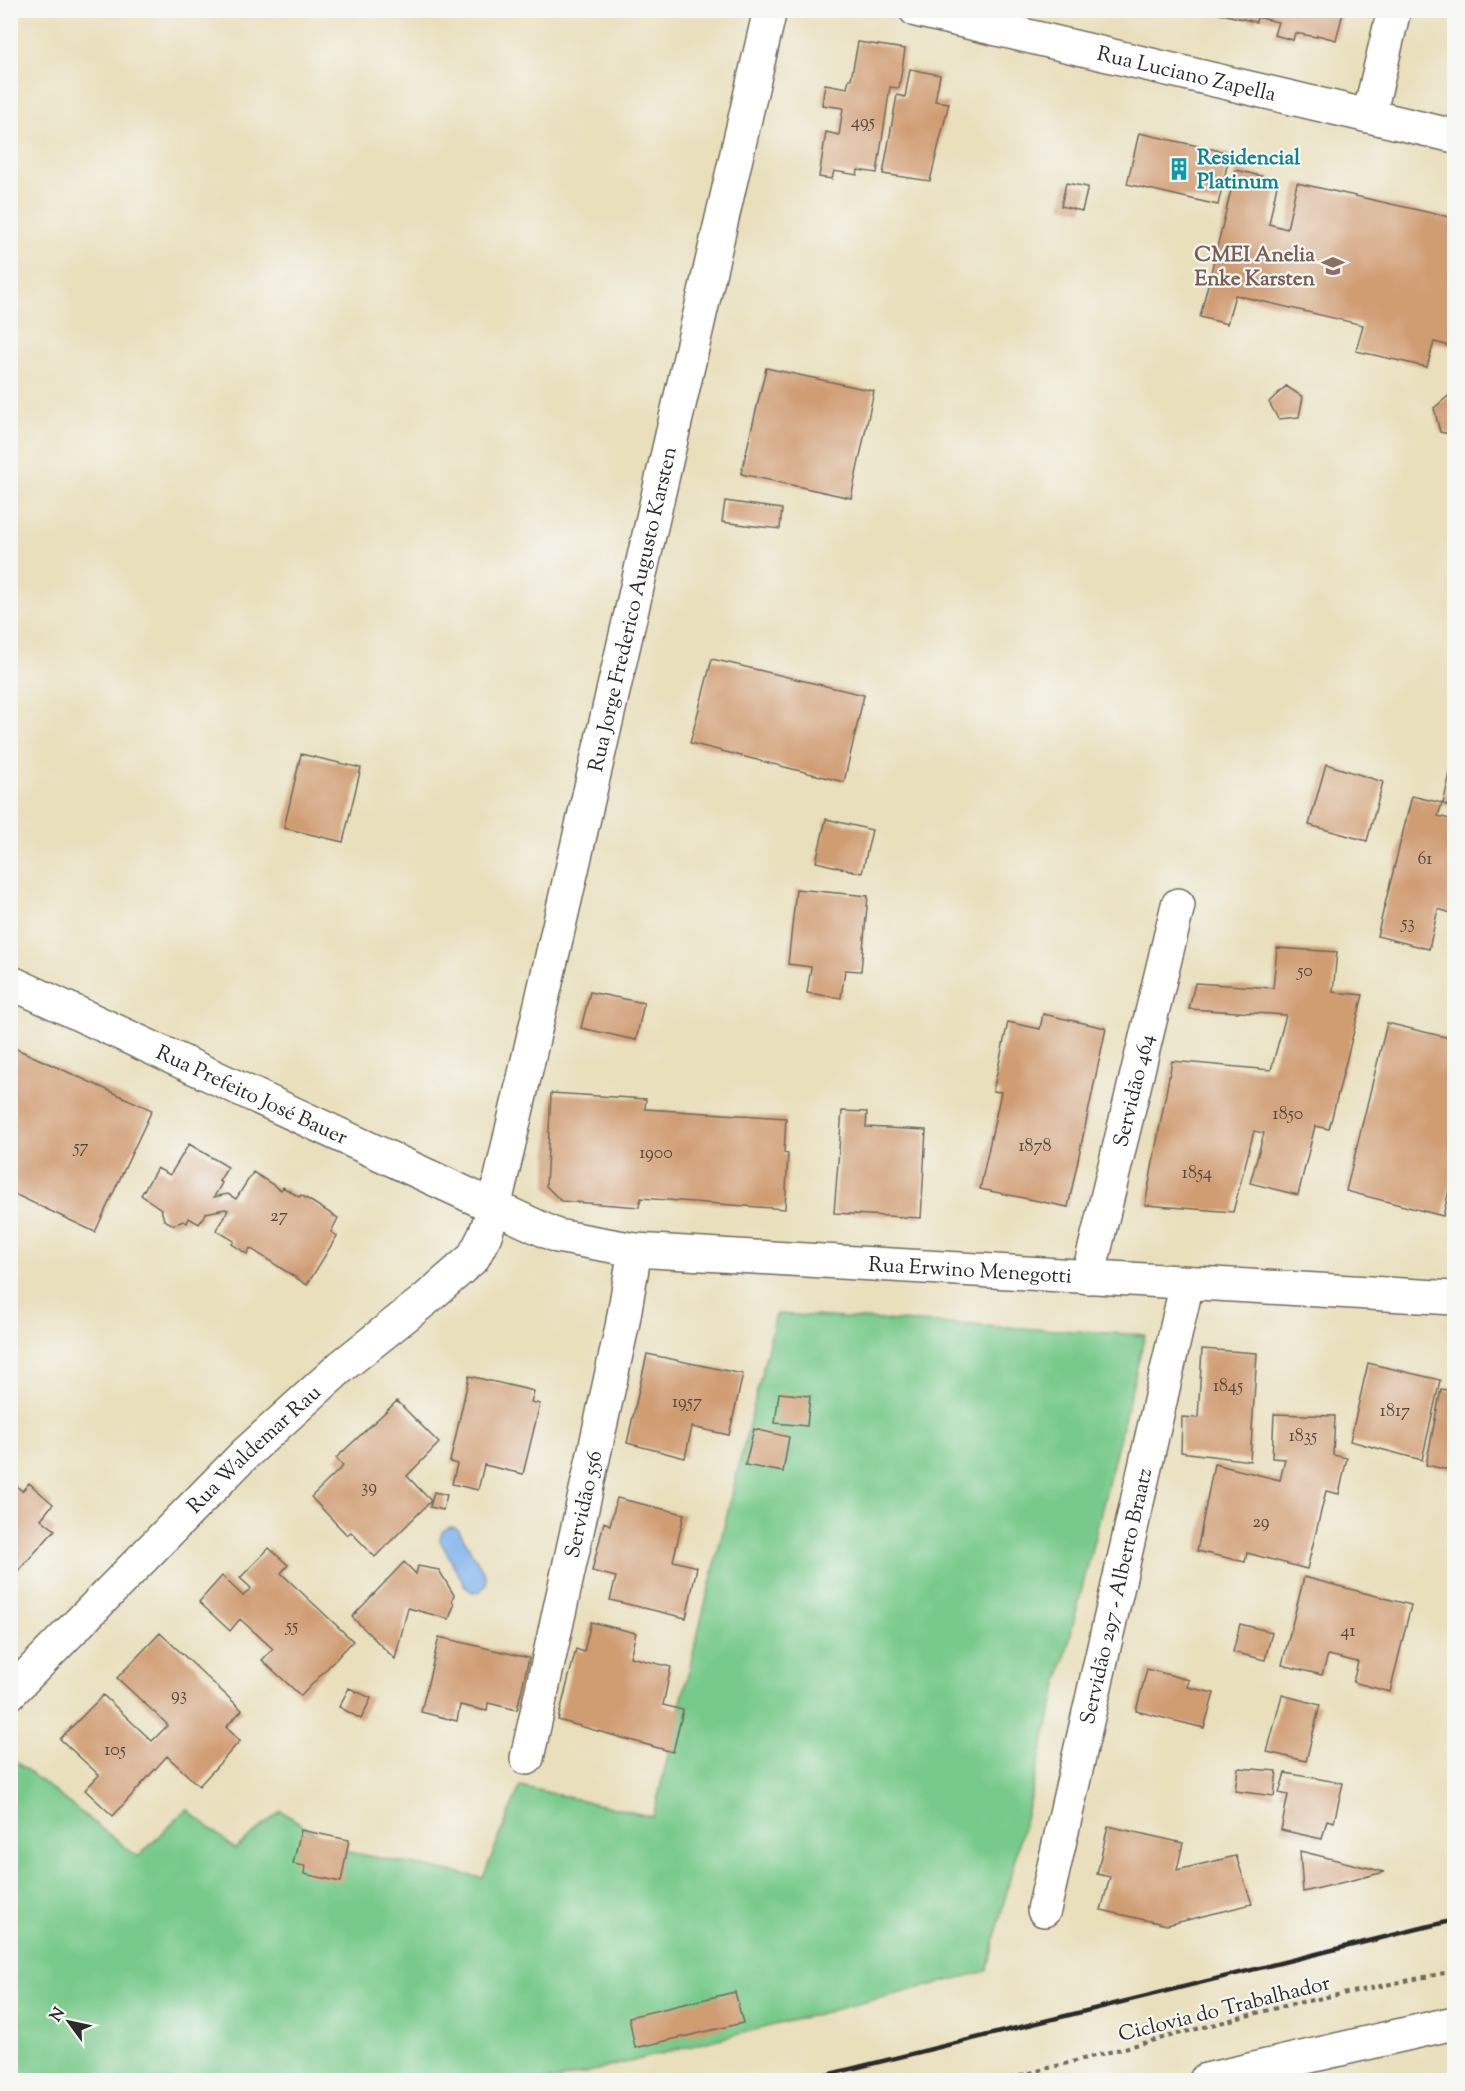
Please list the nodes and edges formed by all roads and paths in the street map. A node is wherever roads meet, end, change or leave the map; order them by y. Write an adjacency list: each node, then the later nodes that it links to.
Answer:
1 (771, 10): 9 (street, Rua Jorge Frederico Augusto Karsten)
2 (916, 10): 4 (street, Rua Luciano Zapella)
3 (1394, 10): 5 (street)
4 (1015, 22): 5 (street, Rua Luciano Zapella)
5 (1369, 116): 6 (street, Rua Luciano Zapella)
6 (1455, 136)
7 (1179, 905): 11 (street, Servidão 464)
8 (10, 982): 9 (street, Rua Prefeito José Bauer)
9 (494, 1208): 10 (street, Rua Erwino Menegotti); 14 (street, Rua Waldemar Rau)
10 (635, 1250): 11 (street, Rua Erwino Menegotti); 15 (street, Servidão 556)
11 (1088, 1276): 12 (street, Rua Erwino Menegotti)
12 (1187, 1283): 13 (street, Rua Erwino Menegotti); 16 (street, Servidão 297 - Alberto Braatz)
13 (1455, 1298)
14 (10, 1693)
15 (527, 1758)
16 (1044, 1910)
17 (1455, 1971): 20 (path, Ciclovia do Trabalhador)
18 (1455, 2023): 19 (street)
19 (1290, 2070): 21 (street)
20 (1003, 2080)
21 (1206, 2080)

